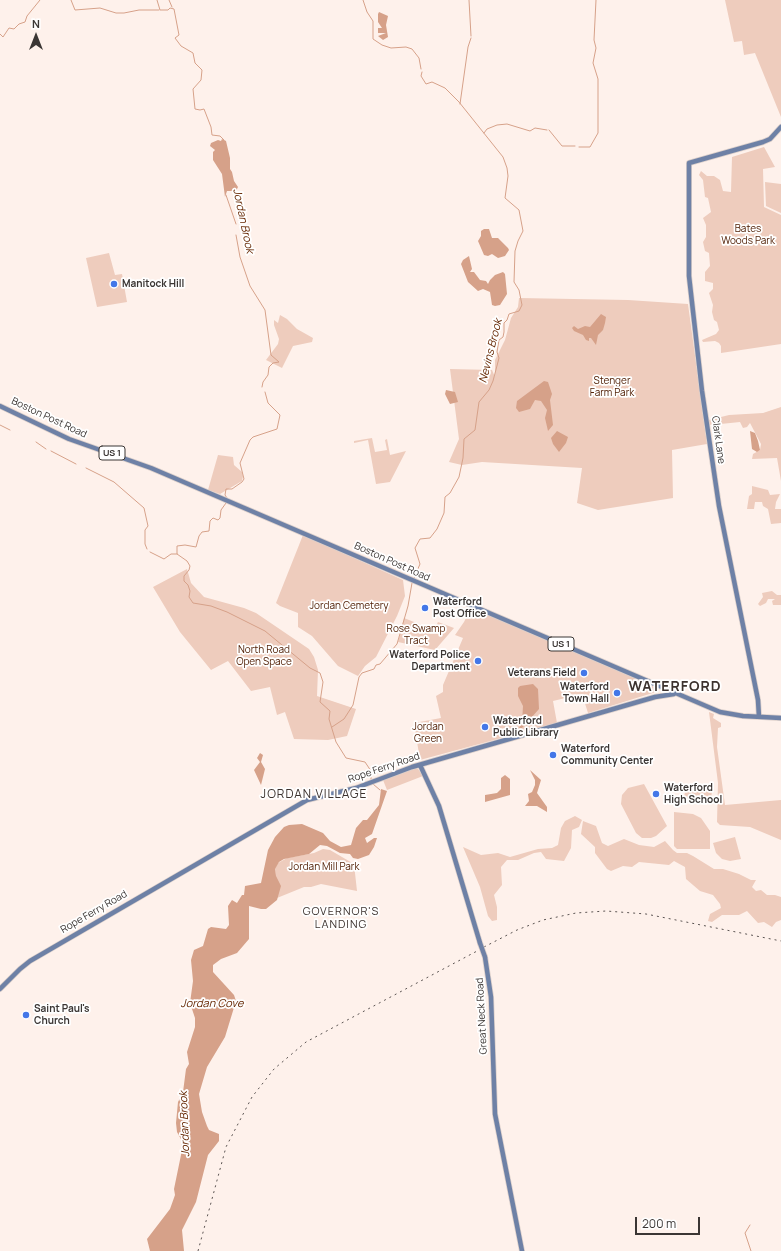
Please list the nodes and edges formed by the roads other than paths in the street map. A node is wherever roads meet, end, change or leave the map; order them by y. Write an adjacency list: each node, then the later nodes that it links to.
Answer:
1 (781, 127): 6 (main road, Clark Lane)
2 (0, 406): 3 (main road, Boston Post Road / US 1)
3 (651, 682): 4 (main road, Boston Post Road / US 1); 5 (main road)
4 (676, 694): 5 (main road, Rope Ferry Road); 6 (main road, Boston Post Road / US 1)
5 (655, 697): 8 (main road, Rope Ferry Road)
6 (759, 717): 7 (main road, Boston Post Road / US 1)
7 (781, 718)
8 (420, 765): 9 (main road, Rope Ferry Road); 10 (main road, Great Neck Road, bridge)
9 (0, 989)
10 (522, 1251)

